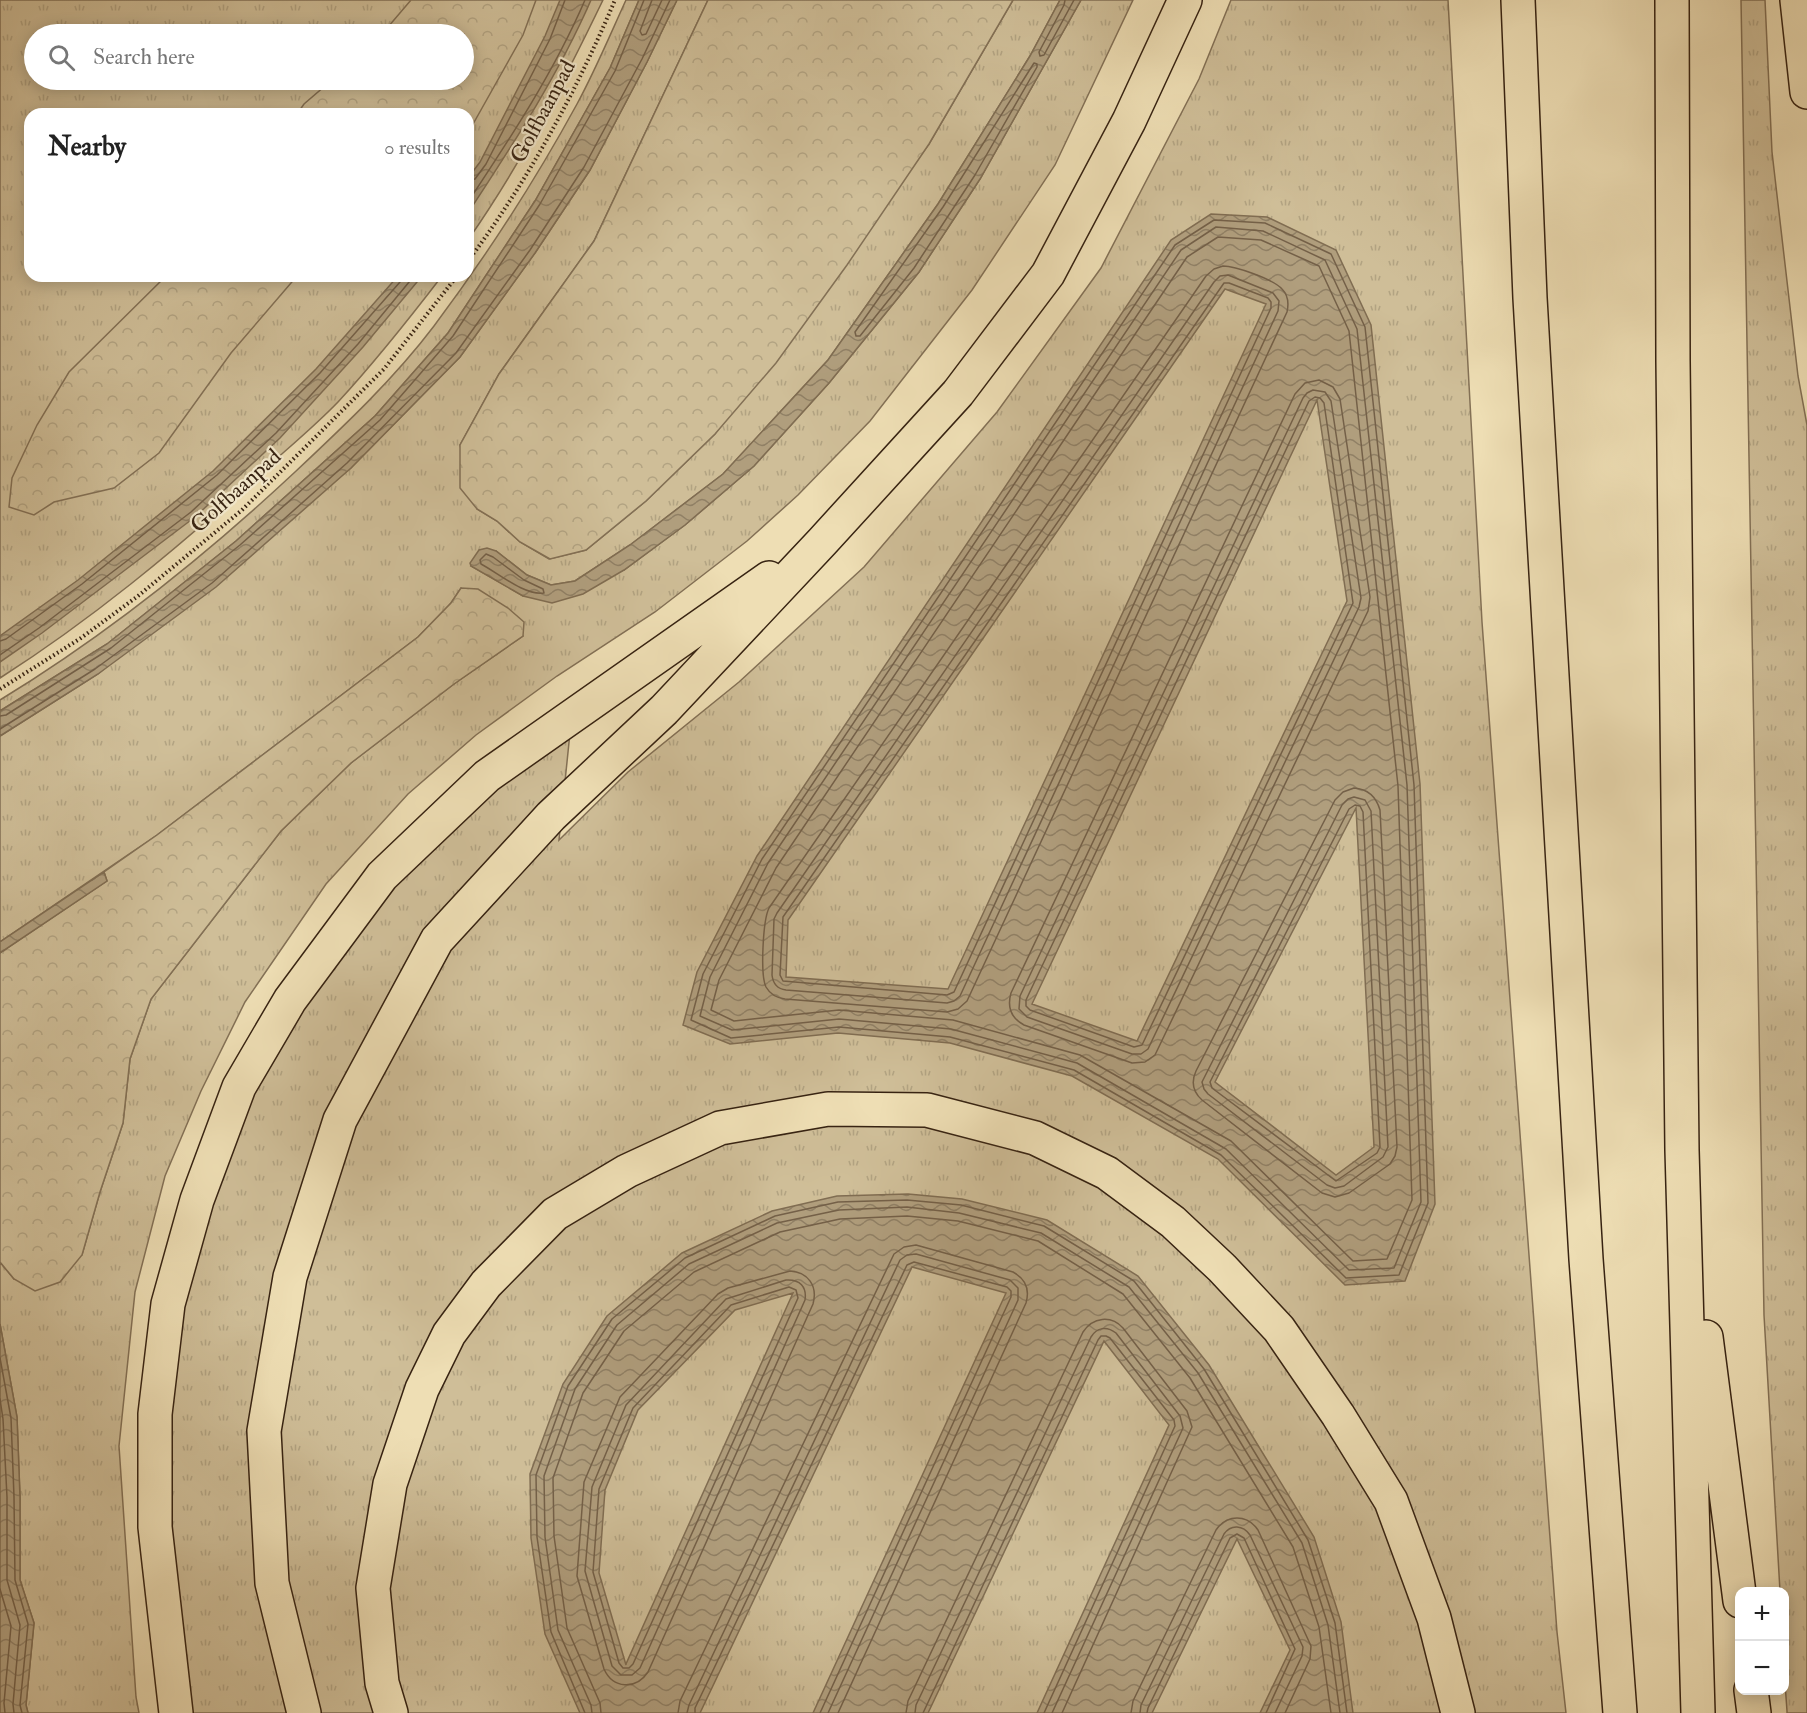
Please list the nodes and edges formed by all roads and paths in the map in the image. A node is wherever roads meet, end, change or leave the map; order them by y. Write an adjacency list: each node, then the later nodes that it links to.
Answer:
1 (615, 0): 7 (path, Golfbaanpad)
2 (1185, 0): 9 (highway)
3 (1518, 0): 18 (highway)
4 (1672, 0): 11 (highway)
5 (1797, 0): 6 (highway)
6 (1807, 92)
7 (474, 252)
8 (452, 282): 10 (path, Golfbaanpad)
9 (822, 542): 14 (highway); 15 (highway)
10 (0, 689)
11 (1682, 1150): 12 (highway); 19 (highway)
12 (1738, 1587)
13 (1752, 1695): 20 (highway)
14 (176, 1713)
15 (304, 1713)
16 (390, 1713): 17 (highway)
17 (1458, 1713)
18 (1620, 1713)
19 (1698, 1713)
20 (1754, 1713)

